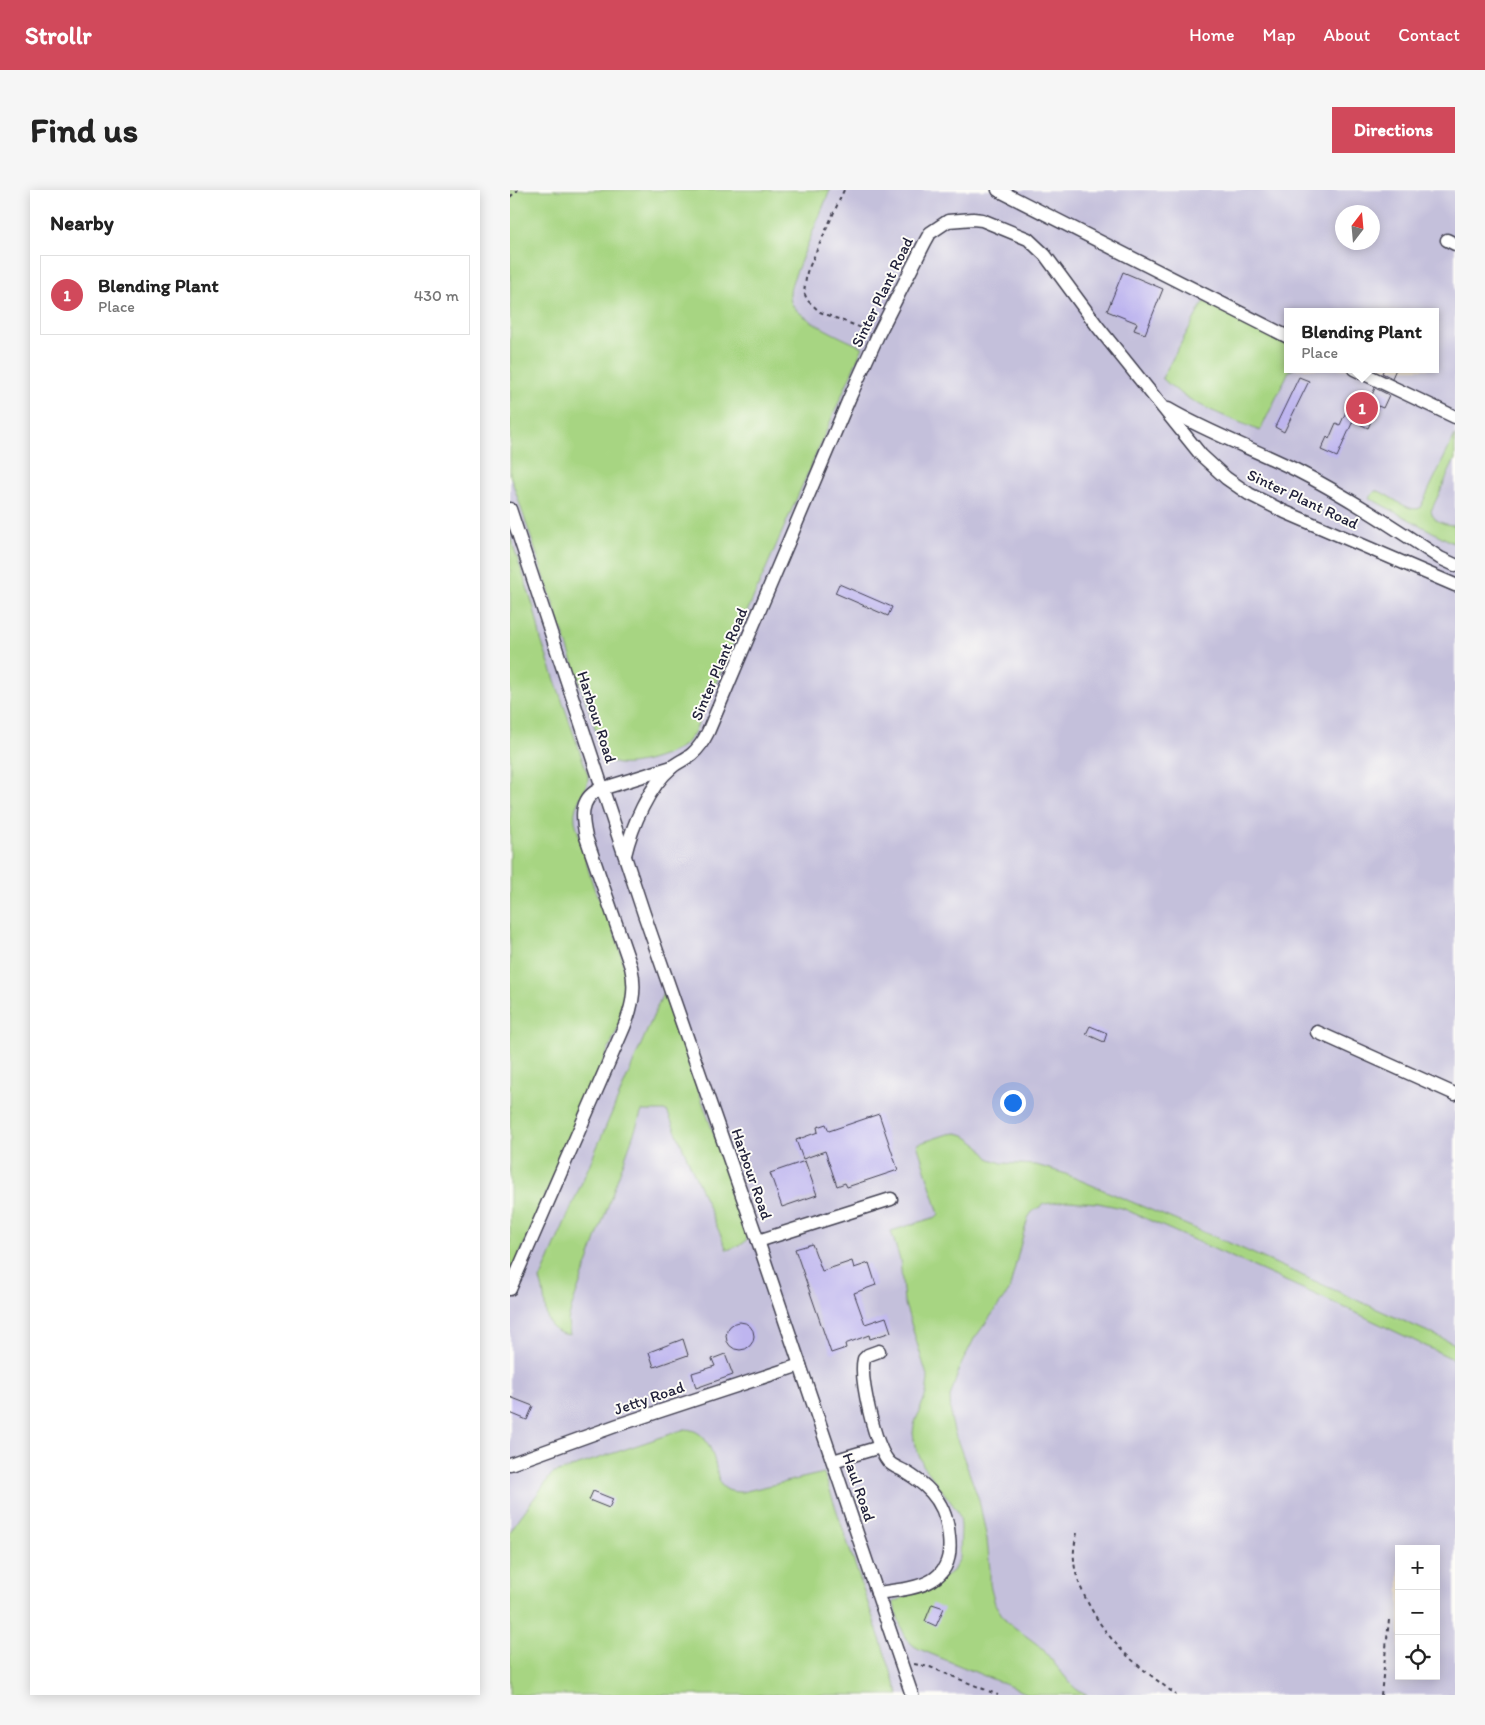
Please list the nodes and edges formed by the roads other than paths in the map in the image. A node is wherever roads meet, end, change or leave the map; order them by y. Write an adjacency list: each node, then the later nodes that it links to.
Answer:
1 (998, 190): 2 (lane)
2 (1284, 335)
3 (1362, 373): 5 (lane)
4 (1163, 406): 7 (lane); 8 (lane, Sinter Plant Road); 9 (lane, Sinter Plant Road)
5 (1455, 417)
6 (510, 509): 10 (lane, Harbour Road)
7 (1455, 565)
8 (1455, 585)
9 (672, 767): 10 (lane); 11 (lane, Sinter Plant Road)
10 (603, 788): 11 (lane, Harbour Road); 16 (lane)
11 (625, 855): 15 (lane, Harbour Road)
12 (1317, 1032): 13 (lane)
13 (1455, 1094)
14 (891, 1199): 15 (lane)
15 (758, 1241): 18 (lane, Harbour Road)
16 (510, 1289)
17 (879, 1351): 19 (lane)
18 (800, 1365): 20 (lane, Haul Road); 21 (lane, Jetty Road)
19 (880, 1447): 20 (lane); 22 (lane)
20 (833, 1462): 22 (lane, Haul Road)
21 (510, 1464)
22 (877, 1593): 23 (lane, Haul Road)
23 (912, 1695)

